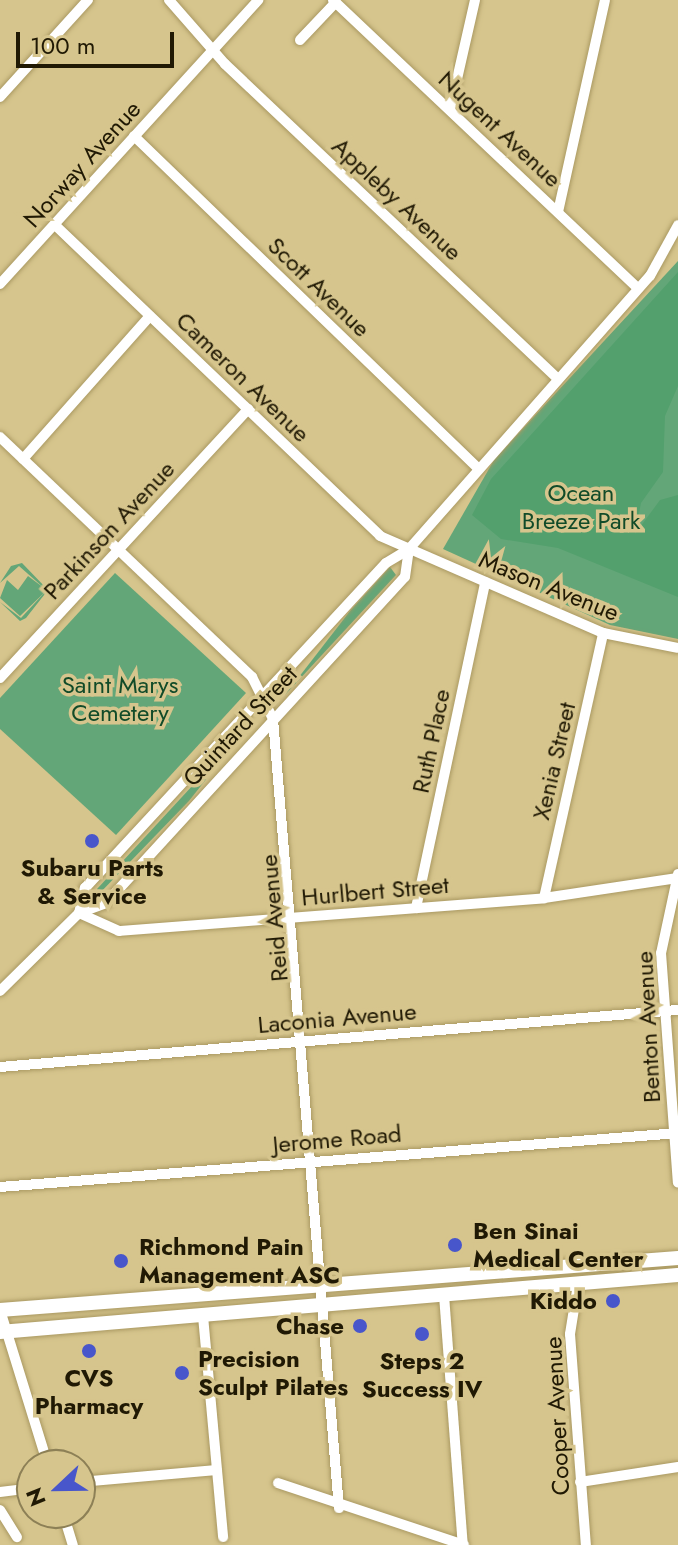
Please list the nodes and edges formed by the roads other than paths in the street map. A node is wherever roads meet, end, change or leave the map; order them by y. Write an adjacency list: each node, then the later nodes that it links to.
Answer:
1 (88, 0): 9 (street)
2 (169, 0): 8 (street, Appleby Avenue)
3 (258, 0): 8 (street, Norway Avenue)
4 (475, 0): 10 (street)
5 (605, 0): 12 (street)
6 (335, 1): 7 (street); 10 (street, Nugent Avenue)
7 (300, 40)
8 (214, 47): 11 (street, Norway Avenue); 18 (street, Appleby Avenue)
9 (0, 97)
10 (450, 110): 12 (street, Nugent Avenue)
11 (134, 136): 13 (street, Norway Avenue); 22 (street, Scott Avenue)
12 (558, 212): 16 (street, Nugent Avenue)
13 (55, 225): 15 (street, Norway Avenue); 17 (street, Cameron Avenue)
14 (678, 225): 16 (street, Quintard Street)
15 (0, 284)
16 (638, 288): 18 (street, Quintard Street)
17 (150, 316): 19 (street, Cameron Avenue); 21 (street)
18 (556, 377): 22 (street, Quintard Street)
19 (248, 409): 23 (street, Cameron Avenue); 24 (street, Parkinson Avenue)
20 (0, 437): 21 (street, Reid Avenue)
21 (23, 459): 24 (street, Reid Avenue)
22 (477, 467): 23 (street, Quintard Street)
23 (409, 549): 25 (street, Mason Avenue); 29 (street, Quintard Street); 30 (street, Quintard Street)
24 (117, 550): 28 (street, Parkinson Avenue); 29 (street, Reid Avenue)
25 (485, 582): 26 (street, Mason Avenue); 33 (street, Ruth Place)
26 (603, 633): 27 (street, Mason Avenue); 32 (street, Xenia Street)
27 (678, 648)
28 (0, 678)
29 (265, 696): 30 (street, Reid Avenue); 34 (street, Quintard Street)
30 (273, 719): 34 (street, Quintard Street); 35 (street, Reid Avenue)
31 (678, 876): 32 (street, Hurlbert Street); 38 (street, Benton Avenue)
32 (544, 898): 33 (street, Hurlbert Street)
33 (416, 908): 35 (street, Hurlbert Street)
34 (79, 913): 35 (street, Hurlbert Street); 36 (street, Quintard Street)
35 (295, 918): 39 (street, Reid Avenue)
36 (0, 991)
37 (678, 1010): 38 (street, Laconia Avenue)
38 (665, 1012): 39 (street, Laconia Avenue); 41 (street, Benton Avenue)
39 (305, 1041): 40 (street, Laconia Avenue); 42 (street, Reid Avenue)
40 (0, 1067)
41 (676, 1133): 42 (street, Jerome Road); 43 (street, Benton Avenue)
42 (314, 1161): 44 (street, Jerome Road); 47 (street, Reid Avenue)
43 (678, 1182)
44 (0, 1187)
45 (678, 1258): 47 (main road)
46 (678, 1275): 48 (main road)
47 (322, 1284): 50 (street, Reid Avenue); 51 (main road)
48 (578, 1284): 49 (main road); 58 (street, Cooper Avenue)
49 (444, 1295): 50 (main road); 64 (street)
50 (324, 1304): 52 (main road); 60 (street, Reid Avenue)
51 (0, 1310): 53 (street)
52 (203, 1316): 53 (main road); 56 (street)
53 (4, 1331): 54 (street)
54 (43, 1449)
55 (678, 1467): 58 (street)
56 (216, 1470): 57 (street); 63 (street)
57 (96, 1481)
58 (580, 1482): 65 (street, Cooper Avenue)
59 (278, 1483): 60 (street)
60 (339, 1508): 64 (street)
61 (0, 1510): 62 (street)
62 (17, 1537)
63 (223, 1537)
64 (464, 1545)
65 (586, 1545)

